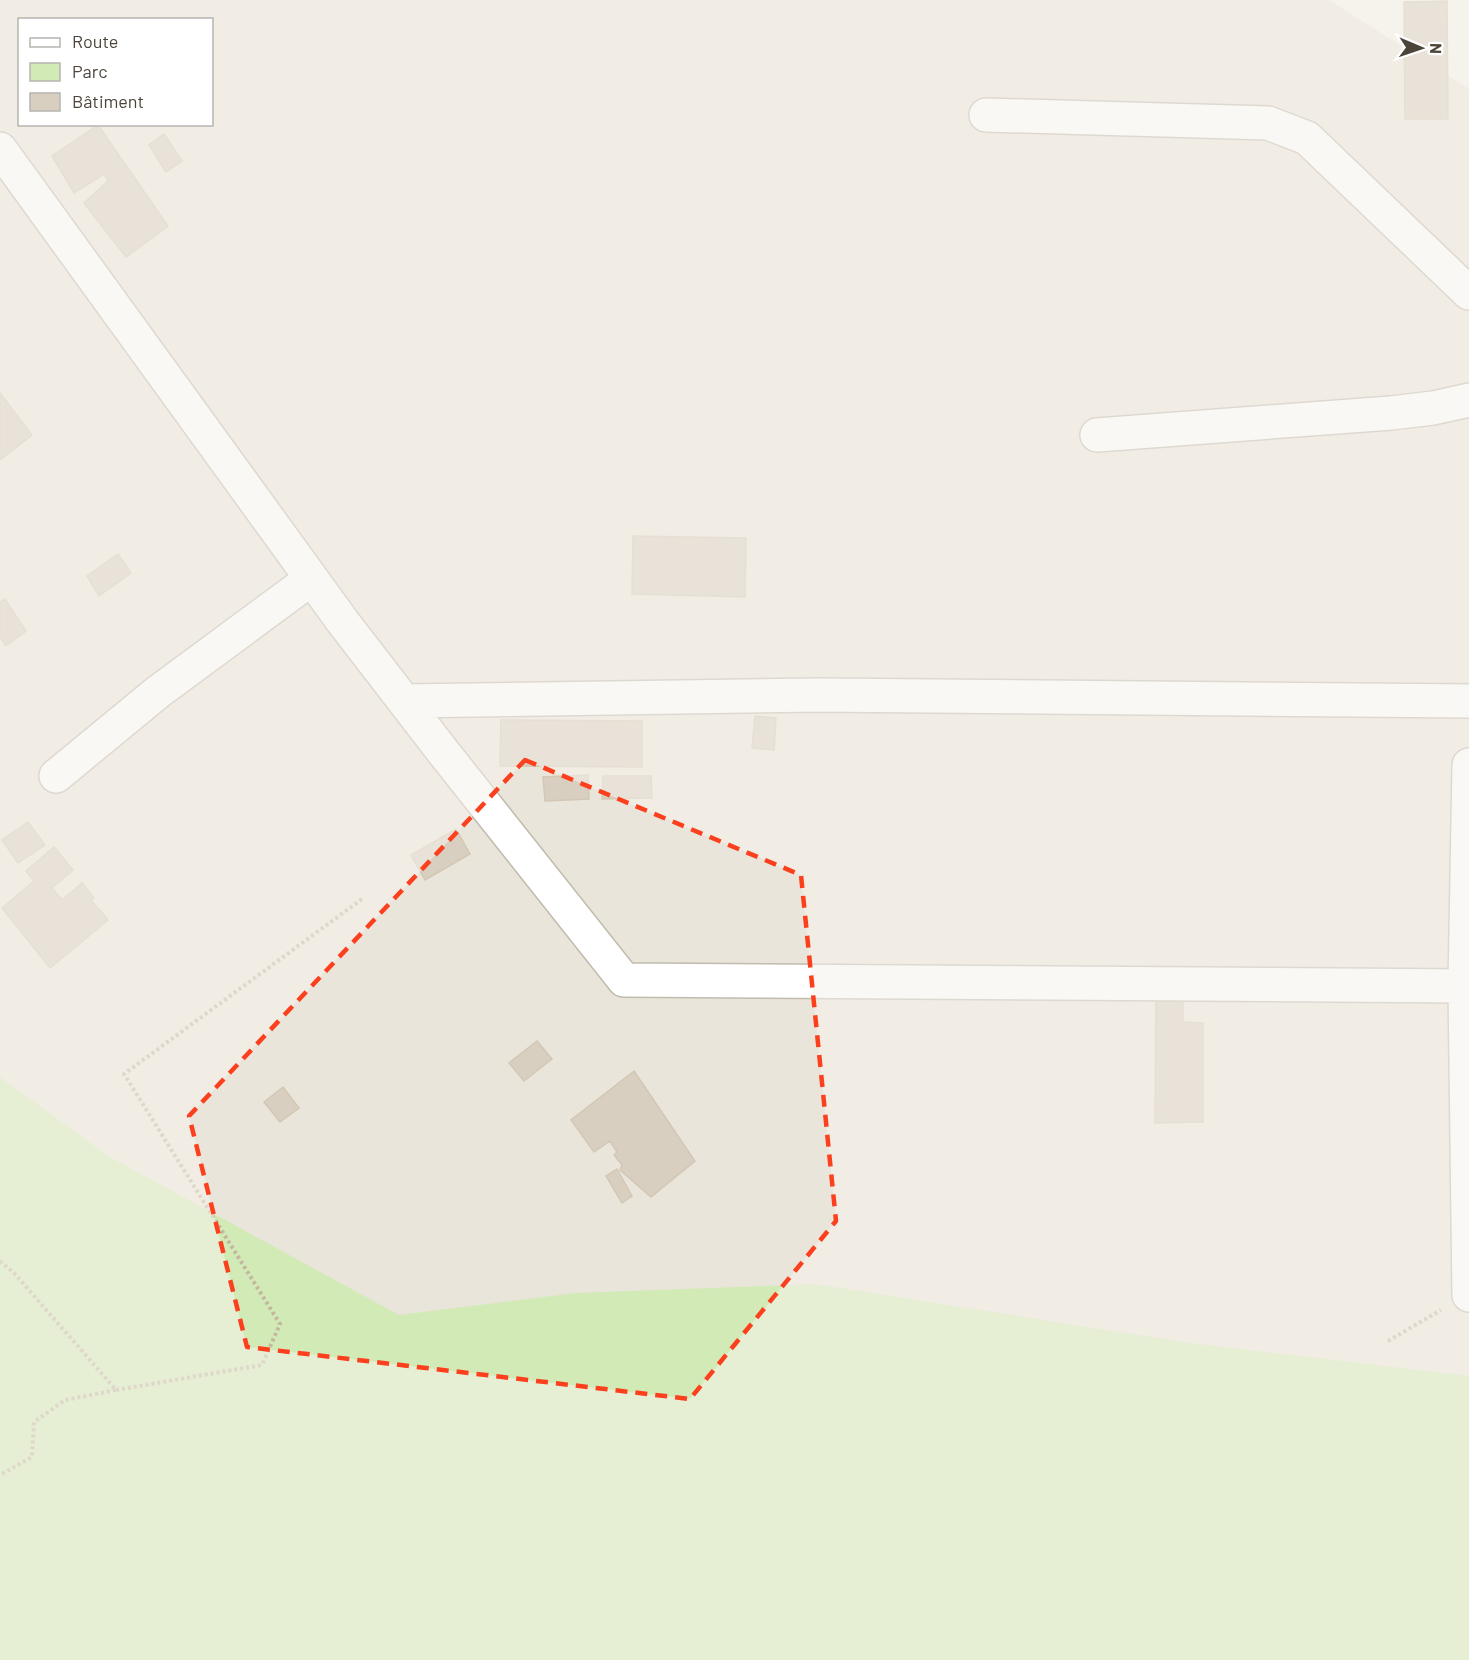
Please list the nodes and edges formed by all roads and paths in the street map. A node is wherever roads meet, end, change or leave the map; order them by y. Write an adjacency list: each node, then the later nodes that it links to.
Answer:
1 (986, 116): 3 (street)
2 (0, 149): 6 (street)
3 (1469, 293)
4 (1469, 400): 5 (street)
5 (1097, 435)
6 (311, 579): 8 (street); 10 (street)
7 (1469, 700): 8 (street)
8 (404, 701): 12 (street)
9 (1469, 765): 12 (street)
10 (56, 776)
11 (362, 899): 16 (path)
12 (1465, 986): 14 (street)
13 (0, 1261): 16 (path)
14 (1468, 1295): 15 (path)
15 (1388, 1341)
16 (116, 1390): 17 (path)
17 (0, 1475)

